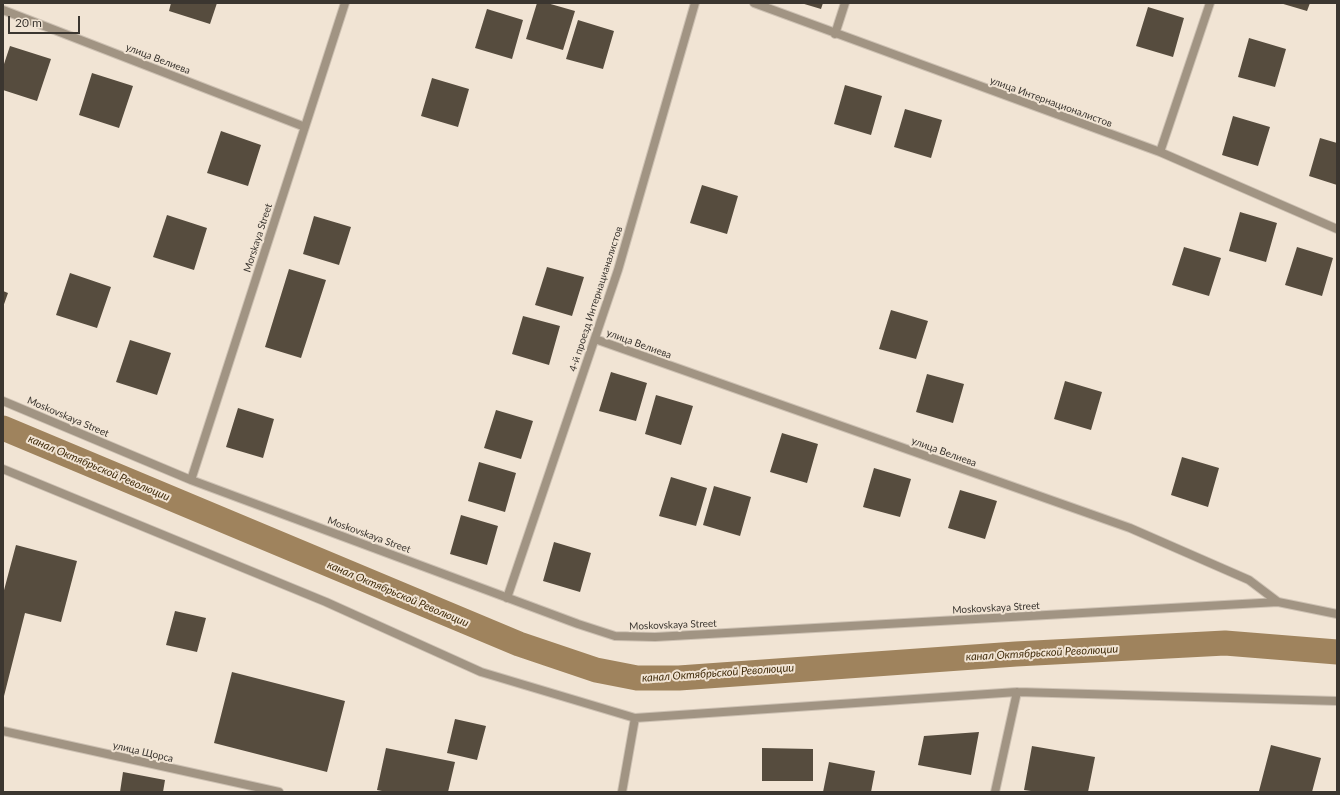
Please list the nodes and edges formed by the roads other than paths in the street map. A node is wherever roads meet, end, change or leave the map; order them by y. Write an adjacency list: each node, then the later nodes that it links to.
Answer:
1 (345, 3): 8 (street, Morskaya Street)
2 (696, 3): 11 (street, 4-й проезд Интернацианалистов)
3 (754, 3): 7 (street, улица Интернационалистов)
4 (845, 3): 7 (street)
5 (1210, 3): 9 (street)
6 (3, 10): 8 (street, улица Велиева)
7 (835, 34): 9 (street, улица Интернационалистов)
8 (305, 127): 14 (street, Morskaya Street)
9 (1160, 152): 10 (street, улица Интернационалистов)
10 (1337, 229)
11 (595, 338): 15 (street, 4-й проезд Интернацианалистов); 16 (street, улица Велиева)
12 (3, 401): 14 (street, Moskovskaya Street)
13 (3, 469): 20 (street)
14 (191, 480): 15 (street, Moskovskaya Street)
15 (507, 598): 16 (street, Moskovskaya Street)
16 (1278, 602): 17 (street, Moskovskaya Street)
17 (1337, 614)
18 (1017, 692): 19 (street); 20 (street); 24 (street)
19 (1337, 701)
20 (635, 718): 23 (street)
21 (3, 731): 22 (street, улица Щорса)
22 (279, 792)
23 (622, 792)
24 (994, 792)

